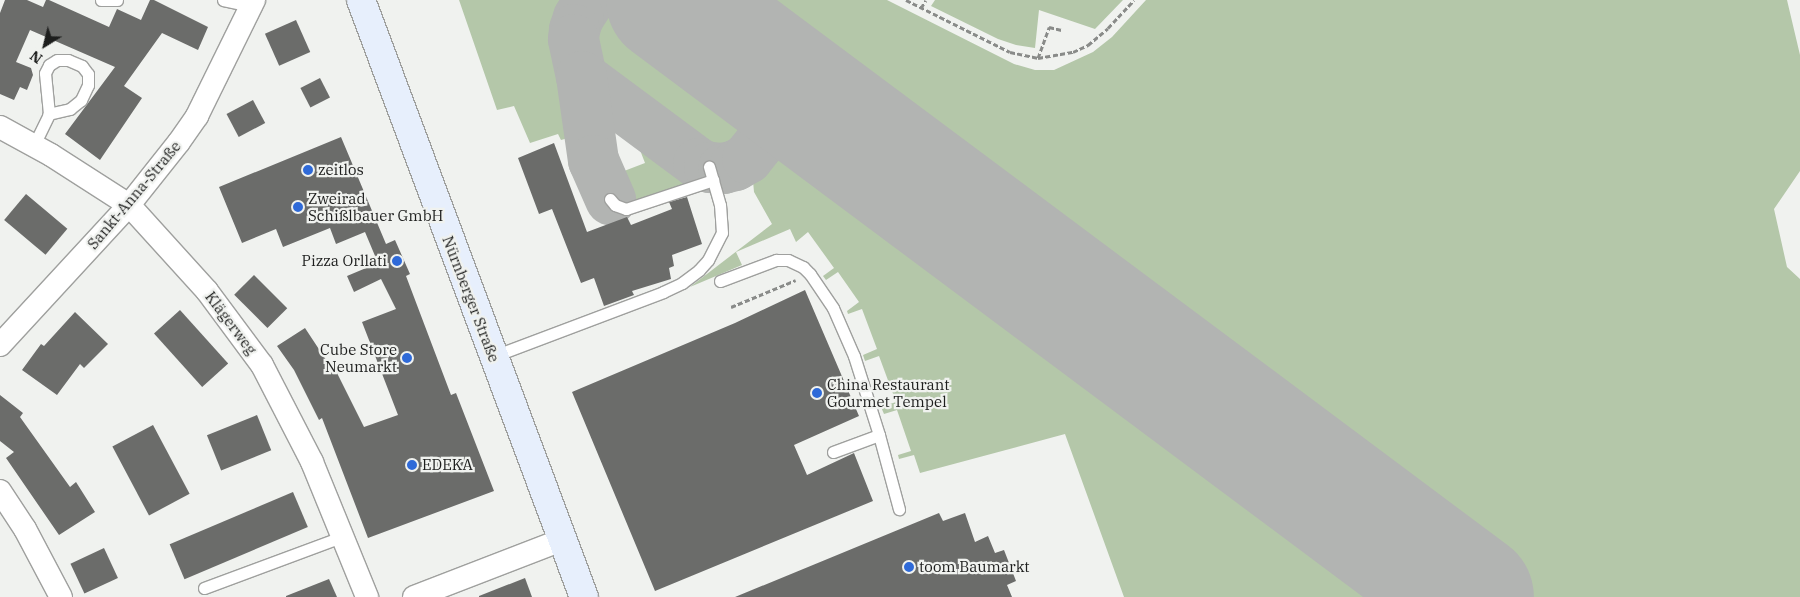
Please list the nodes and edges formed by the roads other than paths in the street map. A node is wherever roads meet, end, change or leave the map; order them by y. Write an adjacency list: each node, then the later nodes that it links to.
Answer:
1 (100, 0): 2 (lane)
2 (117, 0)
3 (223, 0): 5 (lane)
4 (361, 0): 15 (main road, Nürnberger Straße)
5 (252, 3): 12 (street, Sankt-Anna-Straße)
6 (50, 114): 6 (lane); 8 (lane)
7 (0, 127): 8 (street, Klägerweg)
8 (34, 145): 12 (street, Klägerweg)
9 (709, 167): 10 (lane)
10 (713, 180): 11 (lane); 15 (lane)
11 (610, 198)
12 (129, 205): 14 (street, Sankt-Anna-Straße); 20 (street, Klägerweg)
13 (720, 281): 16 (lane)
14 (0, 345)
15 (493, 357): 21 (main road, Nürnberger Straße)
16 (879, 435): 17 (lane); 19 (lane)
17 (833, 452)
18 (0, 491): 23 (street)
19 (899, 509)
20 (344, 536): 22 (lane); 24 (street, Klägerweg)
21 (562, 540): 25 (street); 26 (main road, Nürnberger Straße)
22 (204, 588)
23 (61, 597)
24 (366, 597)
25 (414, 597)
26 (584, 597)

